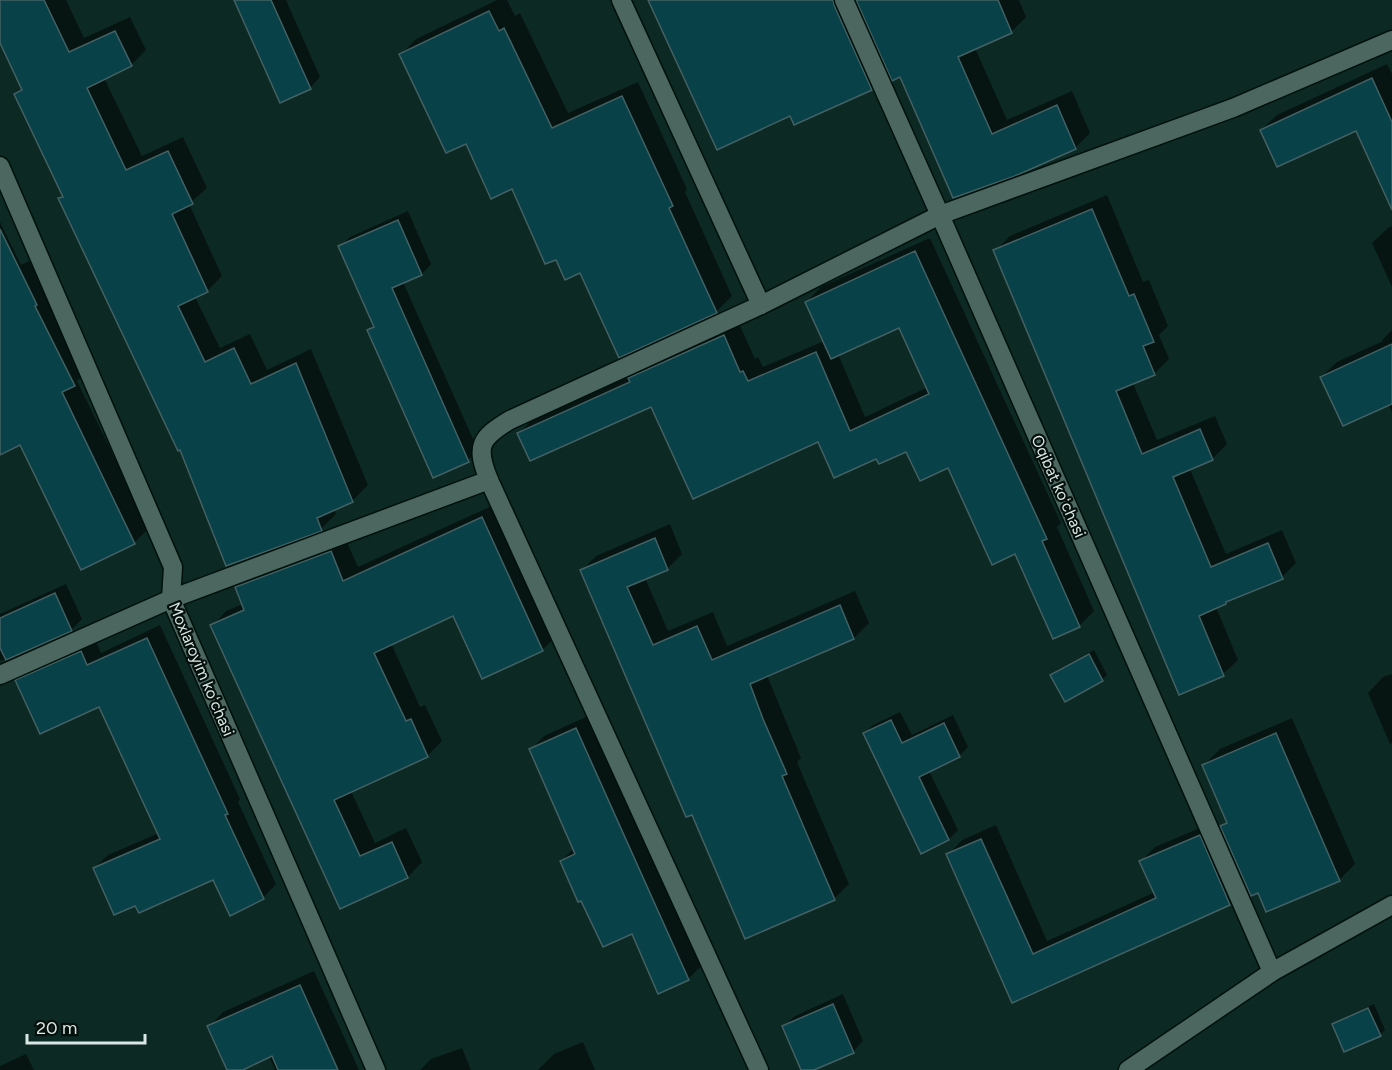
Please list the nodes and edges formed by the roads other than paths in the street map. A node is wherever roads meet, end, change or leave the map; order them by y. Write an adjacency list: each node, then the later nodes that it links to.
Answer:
1 (621, 0): 6 (street)
2 (844, 0): 5 (street, Oqibat koʻchasi)
3 (1392, 40): 5 (street)
4 (0, 166): 8 (street, Moxlaroyim koʻchasi)
5 (940, 215): 6 (street); 11 (street, Oqibat koʻchasi)
6 (760, 305): 7 (street)
7 (489, 480): 8 (street); 13 (street)
8 (171, 599): 9 (street); 12 (street, Moxlaroyim koʻchasi)
9 (0, 675)
10 (1392, 905): 11 (street)
11 (1272, 972): 14 (street)
12 (376, 1070)
13 (759, 1070)
14 (1128, 1070)

